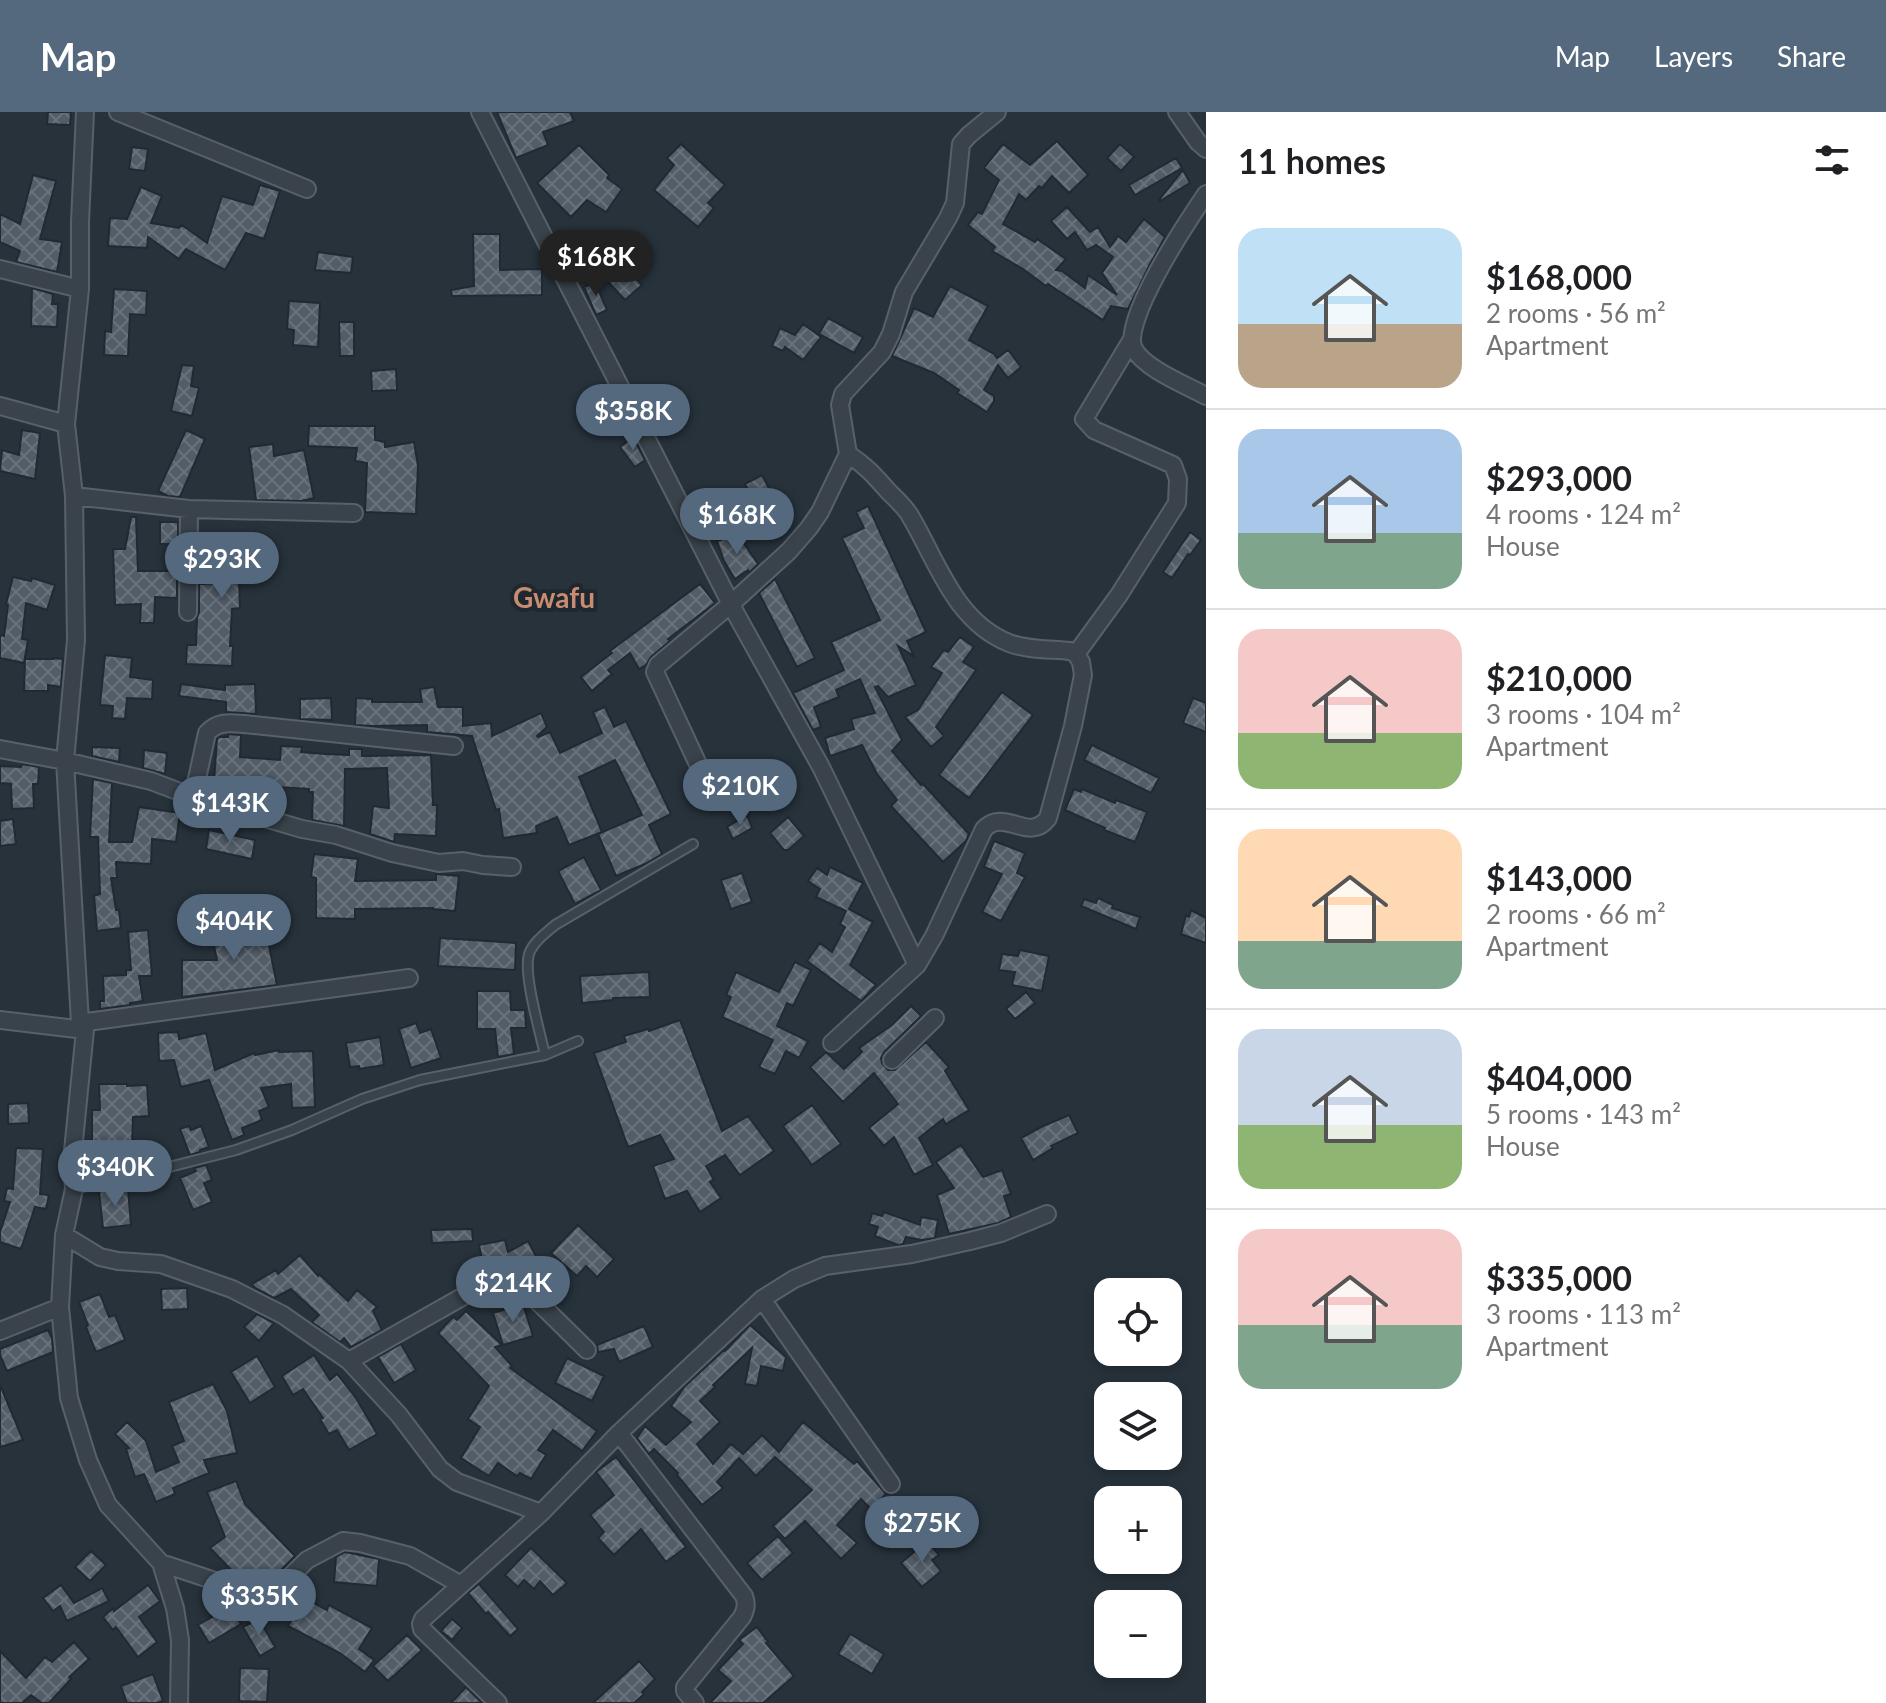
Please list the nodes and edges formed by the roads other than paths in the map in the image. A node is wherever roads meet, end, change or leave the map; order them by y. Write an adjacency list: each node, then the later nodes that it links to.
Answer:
1 (85, 112): 10 (street)
2 (118, 112): 7 (street)
3 (480, 112): 19 (street)
4 (997, 112): 15 (street)
5 (1177, 112): 6 (street)
6 (1206, 149)
7 (307, 189)
8 (1206, 194): 11 (street)
9 (0, 269): 10 (street)
10 (80, 289): 14 (street)
11 (1131, 341): 12 (street); 21 (street)
12 (1206, 396)
13 (0, 406): 14 (street)
14 (66, 424): 16 (street)
15 (848, 454): 19 (street); 21 (street)
16 (74, 496): 17 (street); 24 (street)
17 (189, 509): 18 (street); 20 (street)
18 (354, 513)
19 (731, 604): 25 (street); 29 (street)
20 (188, 612)
21 (1076, 654): 29 (street)
22 (454, 746): 26 (street)
23 (0, 749): 24 (street)
24 (65, 761): 26 (street); 33 (street)
25 (710, 790)
26 (193, 797): 28 (street)
27 (693, 844): 36 (lane)
28 (512, 867)
29 (917, 965): 35 (street)
30 (409, 978): 33 (street)
31 (935, 1018): 37 (street)
32 (0, 1020): 33 (street)
33 (82, 1026): 38 (street)
34 (578, 1041): 36 (lane)
35 (832, 1043)
36 (545, 1055): 38 (lane)
37 (892, 1060)
38 (74, 1189): 40 (street)
39 (1047, 1214): 41 (street)
40 (64, 1235): 42 (street); 45 (street)
41 (762, 1299): 46 (street); 47 (street)
42 (60, 1307): 43 (street); 49 (street)
43 (0, 1331)
44 (587, 1350): 45 (street)
45 (349, 1361): 48 (street)
46 (619, 1433): 48 (street); 53 (street)
47 (891, 1484)
48 (541, 1513): 50 (street)
49 (161, 1563): 50 (street); 51 (street)
50 (461, 1585): 52 (street)
51 (179, 1703)
52 (498, 1703)
53 (695, 1703)

